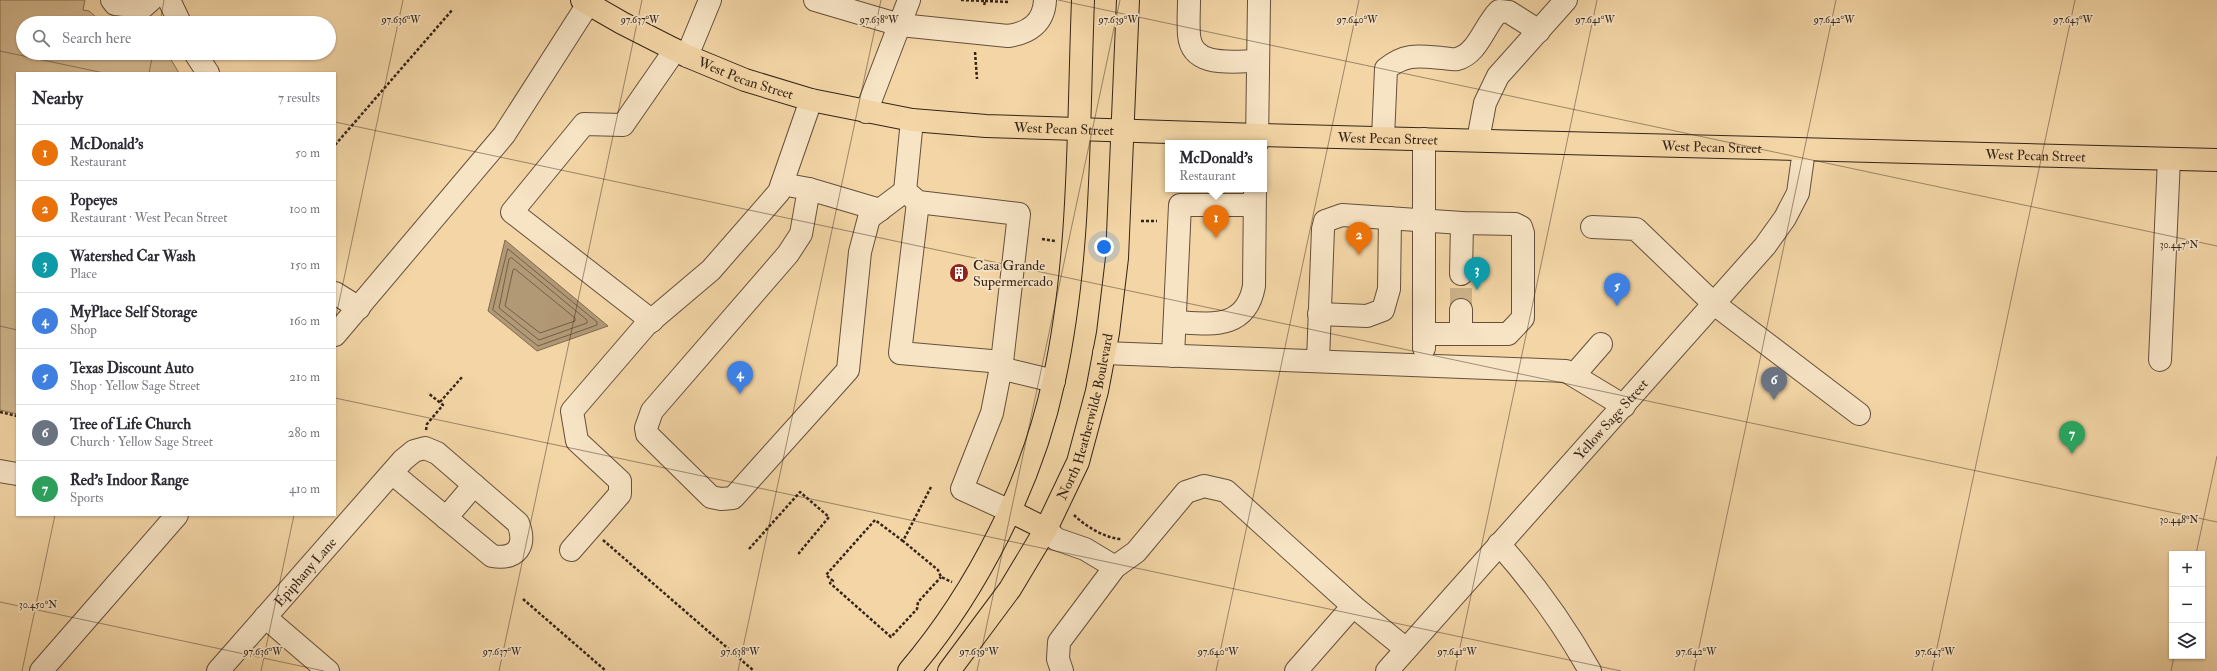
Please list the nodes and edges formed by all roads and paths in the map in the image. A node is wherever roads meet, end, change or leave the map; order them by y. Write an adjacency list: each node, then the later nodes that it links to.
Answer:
1 (112, 0): 2 (street)
2 (151, 0)
3 (169, 0): 20 (street)
4 (710, 0): 24 (street)
5 (815, 0): 17 (street)
6 (909, 0): 21 (street)
7 (961, 0): 14 (path)
8 (1045, 0): 21 (street)
9 (1083, 0): 32 (main road)
10 (1128, 0): 33 (main road, North Heatherwilde Boulevard)
11 (1190, 0): 26 (street)
12 (1259, 0): 26 (street)
13 (1566, 0): 22 (street)
14 (985, 1): 16 (path); 18 (path)
15 (585, 2): 24 (main road, West Pecan Street); 58 (street)
16 (1010, 2)
17 (857, 6): 21 (street)
18 (984, 6)
19 (452, 9): 38 (path)
20 (177, 16)
21 (900, 25): 30 (street)
22 (1539, 30): 34 (street); 37 (street)
23 (975, 47): 28 (path)
24 (681, 53): 29 (main road, West Pecan Street); 61 (street)
25 (200, 60): 27 (street)
26 (1258, 61): 35 (street)
27 (207, 72)
28 (977, 79)
29 (812, 100): 30 (main road, West Pecan Street); 42 (street)
30 (866, 112): 31 (main road, West Pecan Street)
31 (912, 120): 32 (main road, West Pecan Street); 44 (street)
32 (1078, 128): 33 (main road, West Pecan Street); 75 (main road)
33 (1123, 130): 35 (main road, West Pecan Street); 67 (main road, North Heatherwilde Boulevard)
34 (1383, 138): 35 (main road, West Pecan Street); 36 (main road, West Pecan Street)
35 (1257, 139)
36 (1424, 139): 37 (main road, West Pecan Street); 49 (street)
37 (1478, 140): 39 (main road, West Pecan Street)
38 (336, 144)
39 (1804, 150): 40 (main road, West Pecan Street); 57 (street, Yellow Sage Street)
40 (2169, 159): 41 (main road, West Pecan Street); 69 (street)
41 (2217, 160)
42 (782, 184): 43 (street); 61 (street)
43 (809, 189): 46 (street); 46 (street)
44 (911, 197): 46 (street); 71 (street); 71 (street)
45 (1254, 197): 62 (street); 62 (street)
46 (880, 210)
47 (1390, 218): 49 (street); 60 (street); 60 (street)
48 (1141, 220): 50 (path)
49 (1424, 220): 51 (street); 64 (street)
50 (1157, 221)
51 (1462, 223): 55 (street); 65 (street)
52 (1592, 227): 57 (street)
53 (1042, 240): 54 (path)
54 (1057, 241)
55 (1461, 274)
56 (336, 294): 58 (street)
57 (1714, 303): 78 (street, Yellow Sage Street); 80 (street)
58 (359, 308): 63 (street)
59 (1461, 310): 65 (street)
60 (1320, 314): 70 (street)
61 (652, 320): 92 (street)
62 (1176, 322): 68 (street)
63 (336, 334)
64 (1424, 334): 65 (street); 72 (street)
65 (1461, 334)
66 (1601, 344): 73 (street)
67 (1104, 353): 68 (street); 93 (main road, North Heatherwilde Boulevard)
68 (1173, 356): 70 (street)
69 (2160, 360)
70 (1318, 361): 72 (street)
71 (1001, 365): 75 (street); 89 (street)
72 (1424, 365): 73 (street)
73 (1574, 375): 78 (street)
74 (463, 376): 77 (path)
75 (1054, 381): 89 (main road)
76 (428, 393): 77 (path)
77 (440, 402): 82 (path)
78 (1624, 406): 96 (street, Yellow Sage Street)
79 (0, 412): 81 (path)
80 (1859, 414)
81 (16, 416)
82 (426, 432)
83 (0, 471): 85 (street)
84 (392, 473): 86 (street, Epiphany Lane); 91 (street, Epiphany Lane); 105 (street, Epiphany Lane)
85 (16, 474)
86 (474, 485): 91 (street); 91 (street, Epiphany Lane)
87 (931, 487): 95 (path)
88 (1069, 510): 94 (path)
89 (1010, 511): 93 (main road); 112 (main road)
90 (176, 516): 107 (street)
91 (446, 518)
92 (589, 528): 98 (street); 111 (path)
93 (1046, 529): 100 (street); 113 (main road, North Heatherwilde Boulevard)
94 (1124, 539)
95 (903, 541): 101 (path); 101 (path)
96 (1499, 544): 106 (street, Yellow Sage Street); 117 (street)
97 (748, 549): 99 (path)
98 (571, 550)
99 (801, 555)
100 (1115, 567): 104 (street); 114 (street)
101 (941, 577): 102 (path)
102 (954, 583)
103 (523, 599): 110 (path)
104 (1353, 606): 106 (street); 115 (street)
105 (265, 617): 108 (street, Epiphany Lane); 109 (street)
106 (1406, 649): 116 (street, Yellow Sage Street)
107 (41, 671)
108 (218, 671)
109 (328, 671)
110 (606, 671)
111 (754, 671)
112 (909, 671)
113 (949, 671)
114 (1062, 671)
115 (1296, 671)
116 (1387, 671)
117 (1590, 671)

